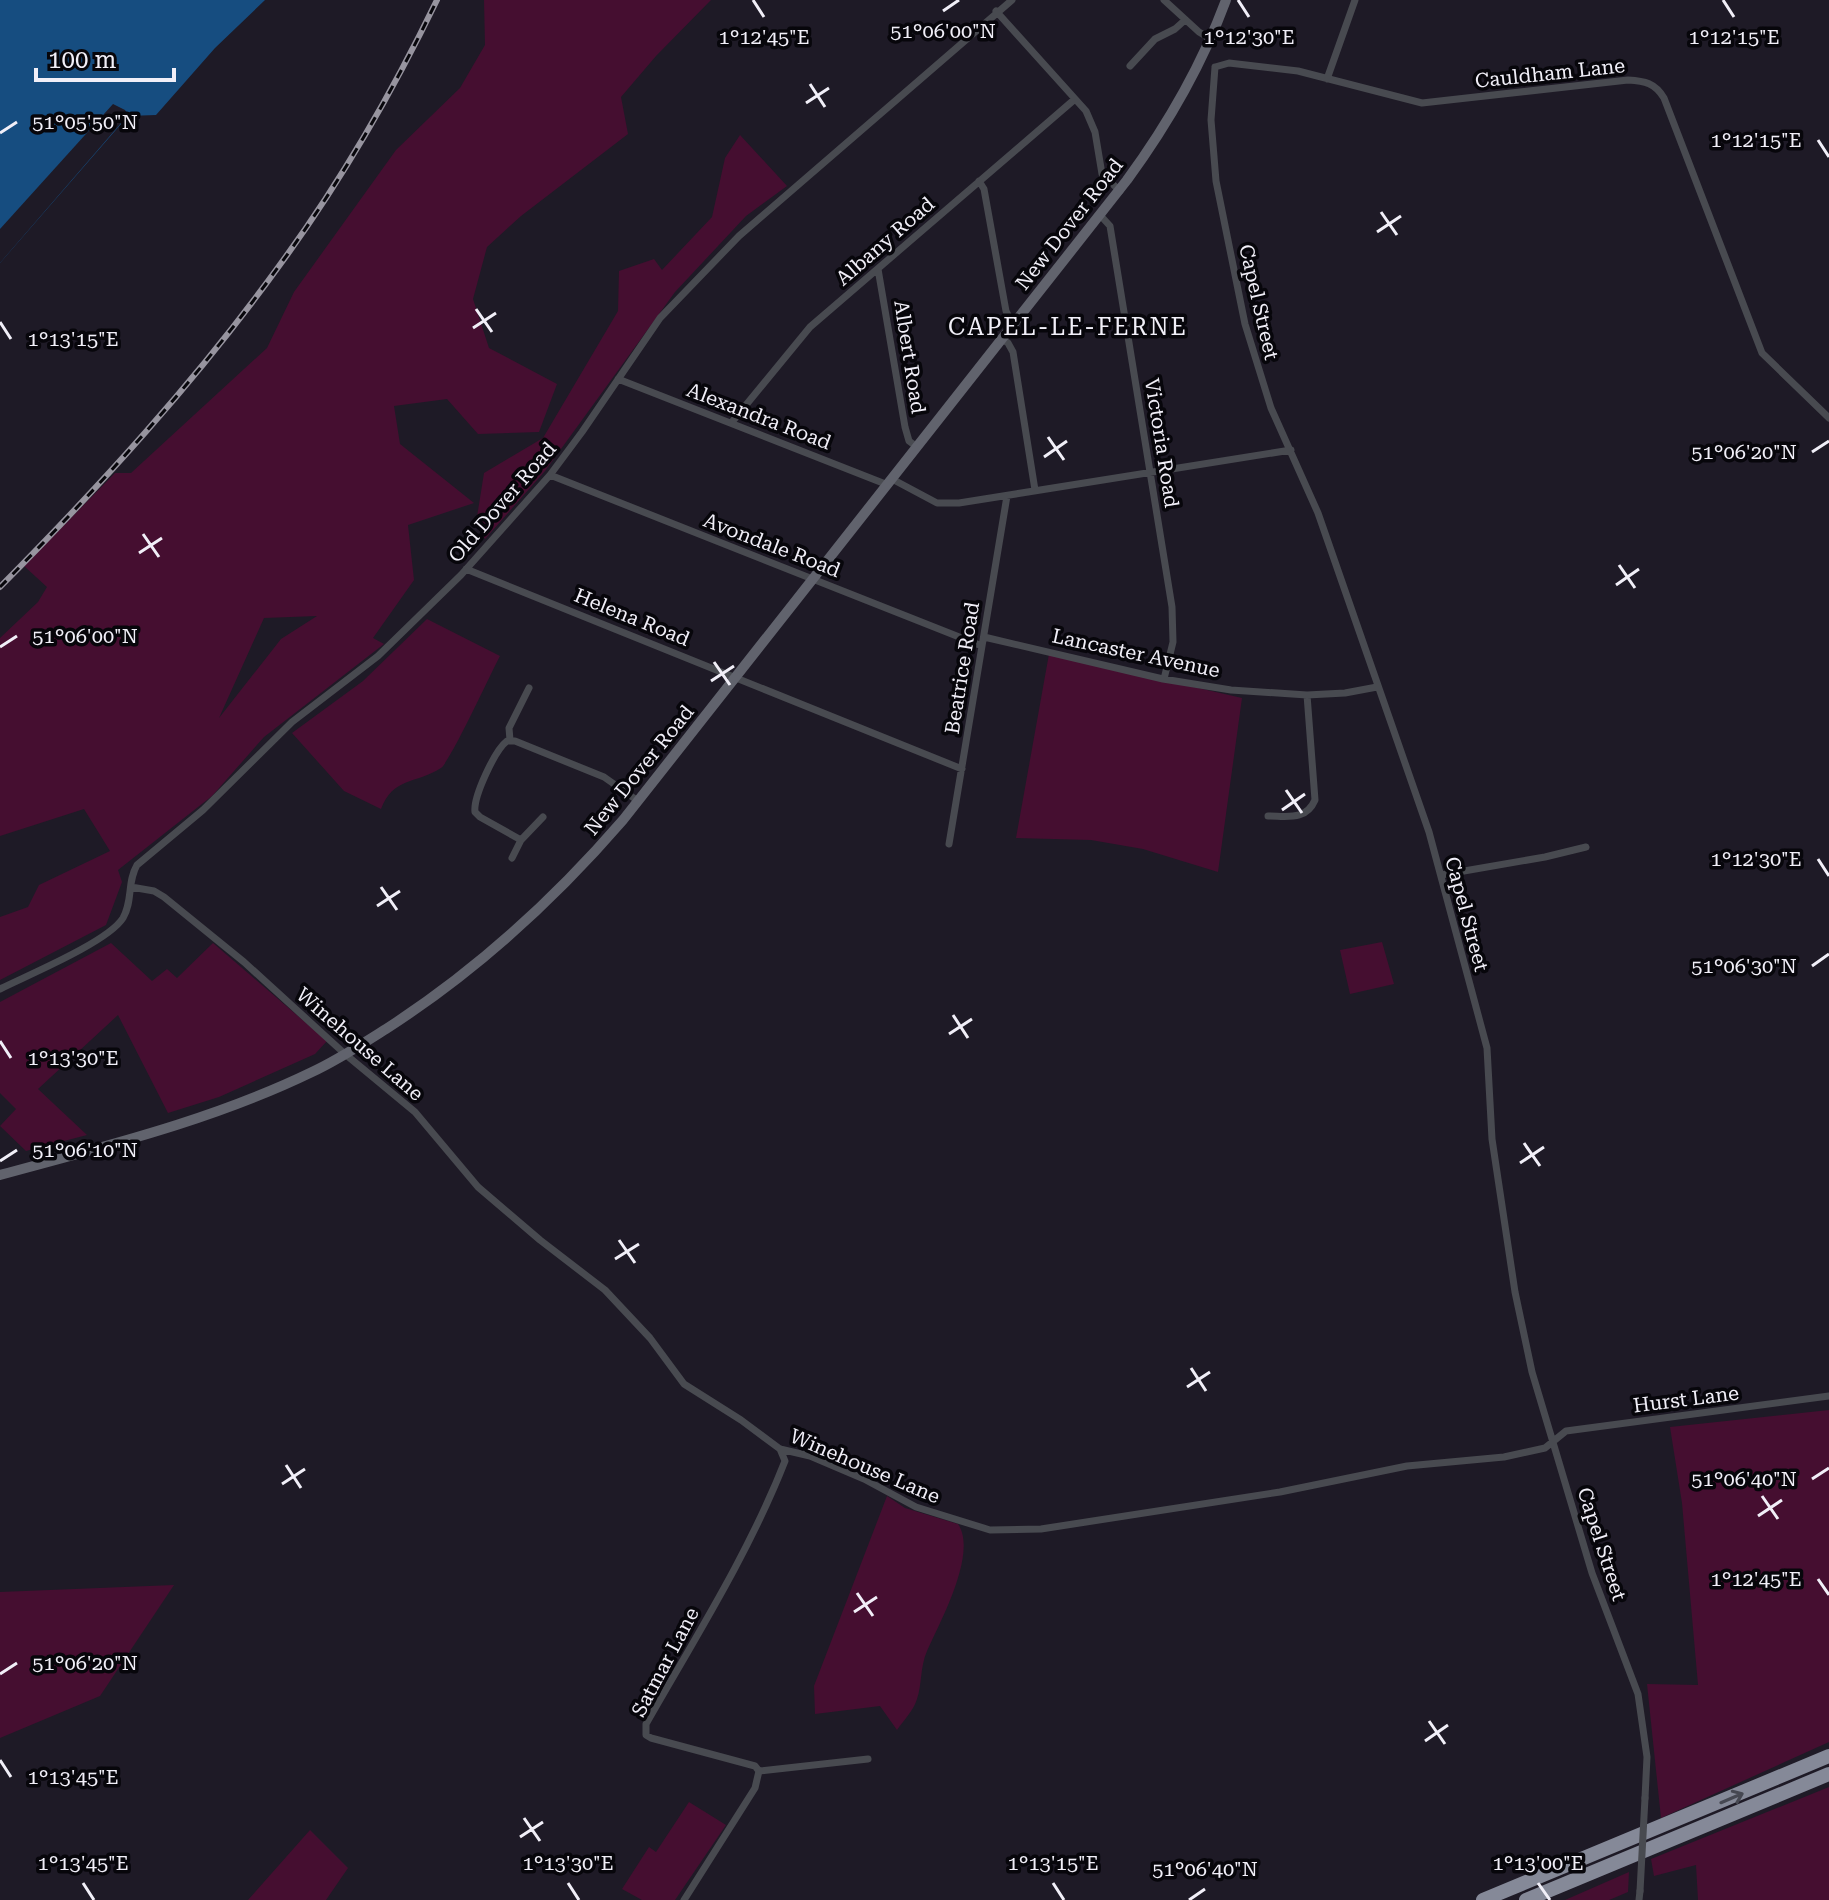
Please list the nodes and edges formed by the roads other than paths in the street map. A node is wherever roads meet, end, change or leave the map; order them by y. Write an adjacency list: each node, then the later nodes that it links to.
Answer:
1 (1012, 0): 5 (street, Old Dover Road)
2 (1164, 0): 6 (street)
3 (1226, 0): 7 (main road, New Dover Road)
4 (1355, 0): 11 (street)
5 (996, 11): 12 (street); 19 (street, Old Dover Road)
6 (1185, 20): 7 (street); 9 (street)
7 (1211, 39): 8 (main road, New Dover Road)
8 (1202, 57): 10 (street); 14 (main road, New Dover Road)
9 (1130, 66)
10 (1215, 67): 11 (street, Cauldham Lane); 23 (street, Capel Street)
11 (1327, 79): 20 (street, Cauldham Lane)
12 (1075, 99): 13 (street, Albany Road); 14 (street)
13 (979, 181): 16 (street, Albany Road); 17 (street)
14 (1120, 191): 15 (main road, New Dover Road)
15 (1100, 215): 17 (main road, New Dover Road); 24 (street, Victoria Road)
16 (878, 269): 21 (street, Albany Road); 22 (street, Albert Road)
17 (1016, 322): 18 (main road, New Dover Road)
18 (1002, 339): 22 (main road, New Dover Road); 27 (street)
19 (618, 379): 21 (street, Alexandra Road); 25 (street, Old Dover Road)
20 (1829, 418)
21 (732, 422): 26 (street, Alexandra Road)
22 (917, 447): 26 (main road, New Dover Road)
23 (1291, 450): 24 (street, Alexandra Road); 35 (street, Capel Street)
24 (1151, 472): 27 (street, Alexandra Road); 34 (street, Victoria Road)
25 (550, 475): 29 (street, Old Dover Road); 30 (street, Avondale Road)
26 (890, 482): 28 (street, Alexandra Road); 30 (main road, New Dover Road)
27 (1035, 490): 28 (street, Alexandra Road)
28 (1007, 496): 31 (street, Beatrice Road)
29 (466, 569): 33 (street, Helena Road); 48 (street, Old Dover Road)
30 (812, 579): 32 (street, Avondale Road); 33 (main road, New Dover Road)
31 (984, 637): 32 (street, Beatrice Road); 34 (street, Lancaster Avenue)
32 (982, 646): 39 (street, Beatrice Road)
33 (737, 677): 39 (street, Helena Road); 40 (main road, New Dover Road)
34 (1164, 679): 37 (street, Lancaster Avenue)
35 (1377, 687): 37 (street, Lancaster Avenue); 47 (street, Capel Street)
36 (529, 688): 38 (street)
37 (1307, 695): 41 (street)
38 (510, 740): 40 (street); 43 (street)
39 (962, 769): 44 (street, Beatrice Road)
40 (638, 801): 50 (main road, New Dover Road)
41 (1268, 816)
42 (543, 817): 43 (street)
43 (521, 840): 46 (street)
44 (949, 844)
45 (1586, 847): 47 (street)
46 (512, 858)
47 (1441, 875): 53 (street, Capel Street)
48 (131, 887): 49 (street, Old Dover Road); 50 (street, Winehouse Lane)
49 (0, 989)
50 (345, 1054): 51 (main road, New Dover Road); 54 (street, Winehouse Lane)
51 (0, 1175)
52 (1829, 1396): 53 (street, Hurst Lane)
53 (1551, 1442): 54 (street, Winehouse Lane); 59 (street, Capel Street, bridge)
54 (780, 1449): 57 (street, Satmar Lane)
55 (1829, 1756): 61 (highway, one-way to 55)
56 (868, 1759): 57 (street)
57 (759, 1771): 60 (street)
58 (1829, 1774): 62 (highway)
59 (1640, 1896)
60 (684, 1900)
61 (1483, 1900)
62 (1526, 1900)

